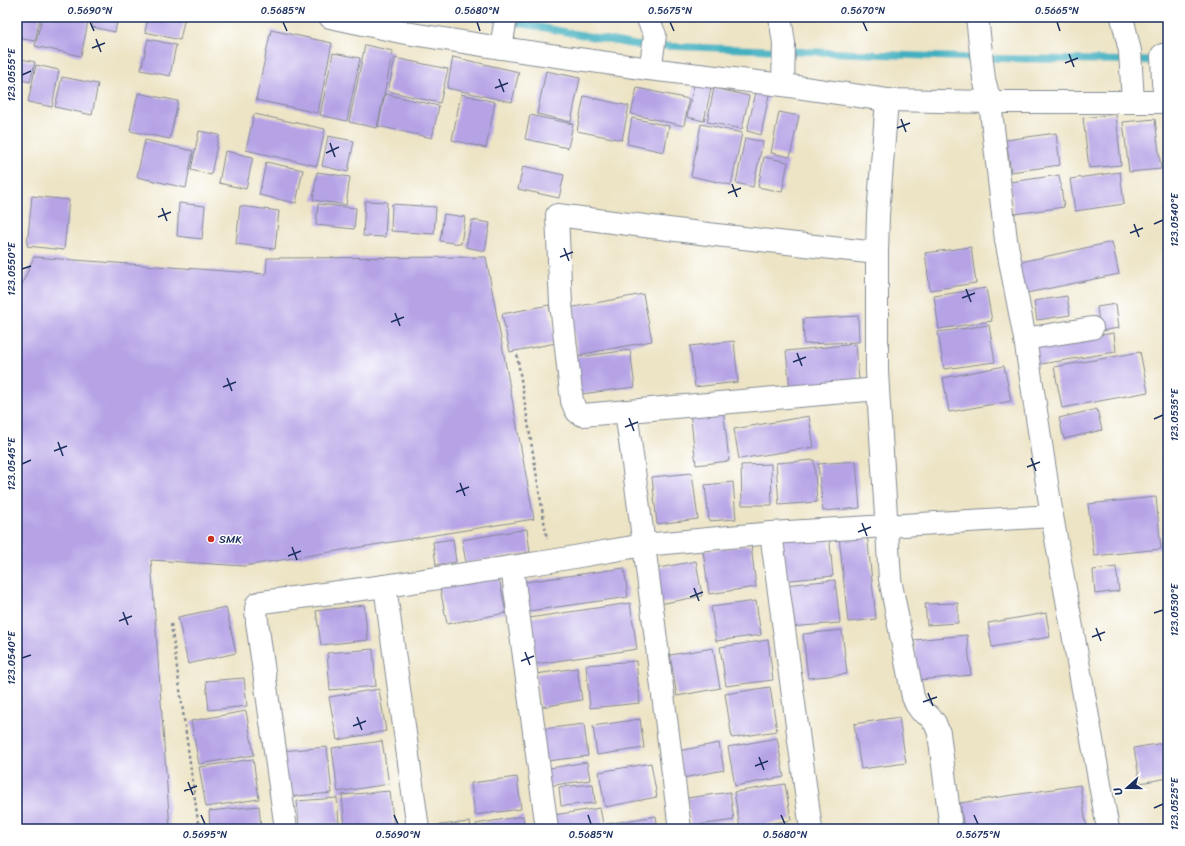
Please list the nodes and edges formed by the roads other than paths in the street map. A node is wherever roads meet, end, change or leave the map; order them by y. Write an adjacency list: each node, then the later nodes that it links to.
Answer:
1 (330, 17): 5 (street)
2 (780, 17): 10 (street)
3 (977, 17): 14 (street)
4 (1122, 17): 11 (street)
5 (407, 25): 7 (street)
6 (651, 26): 9 (street)
7 (504, 32): 9 (street)
8 (1165, 55): 12 (street)
9 (651, 63): 10 (street)
10 (783, 80): 13 (street)
11 (1132, 93): 12 (street); 14 (street)
12 (1165, 96)
13 (887, 100): 14 (street); 15 (street)
14 (990, 102): 17 (street)
15 (877, 253): 18 (street); 19 (street)
16 (1092, 328): 17 (street)
17 (1025, 339): 20 (street)
18 (878, 389): 19 (street); 21 (street)
19 (626, 412): 23 (street)
20 (1052, 516): 21 (street); 32 (street)
21 (886, 526): 22 (street); 31 (street)
22 (770, 533): 23 (street); 30 (street)
23 (644, 545): 24 (street); 29 (street)
24 (512, 567): 25 (street); 28 (street)
25 (385, 586): 26 (street); 27 (street)
26 (286, 829)
27 (418, 829)
28 (547, 829)
29 (680, 829)
30 (811, 829)
31 (951, 829)
32 (1108, 829)

